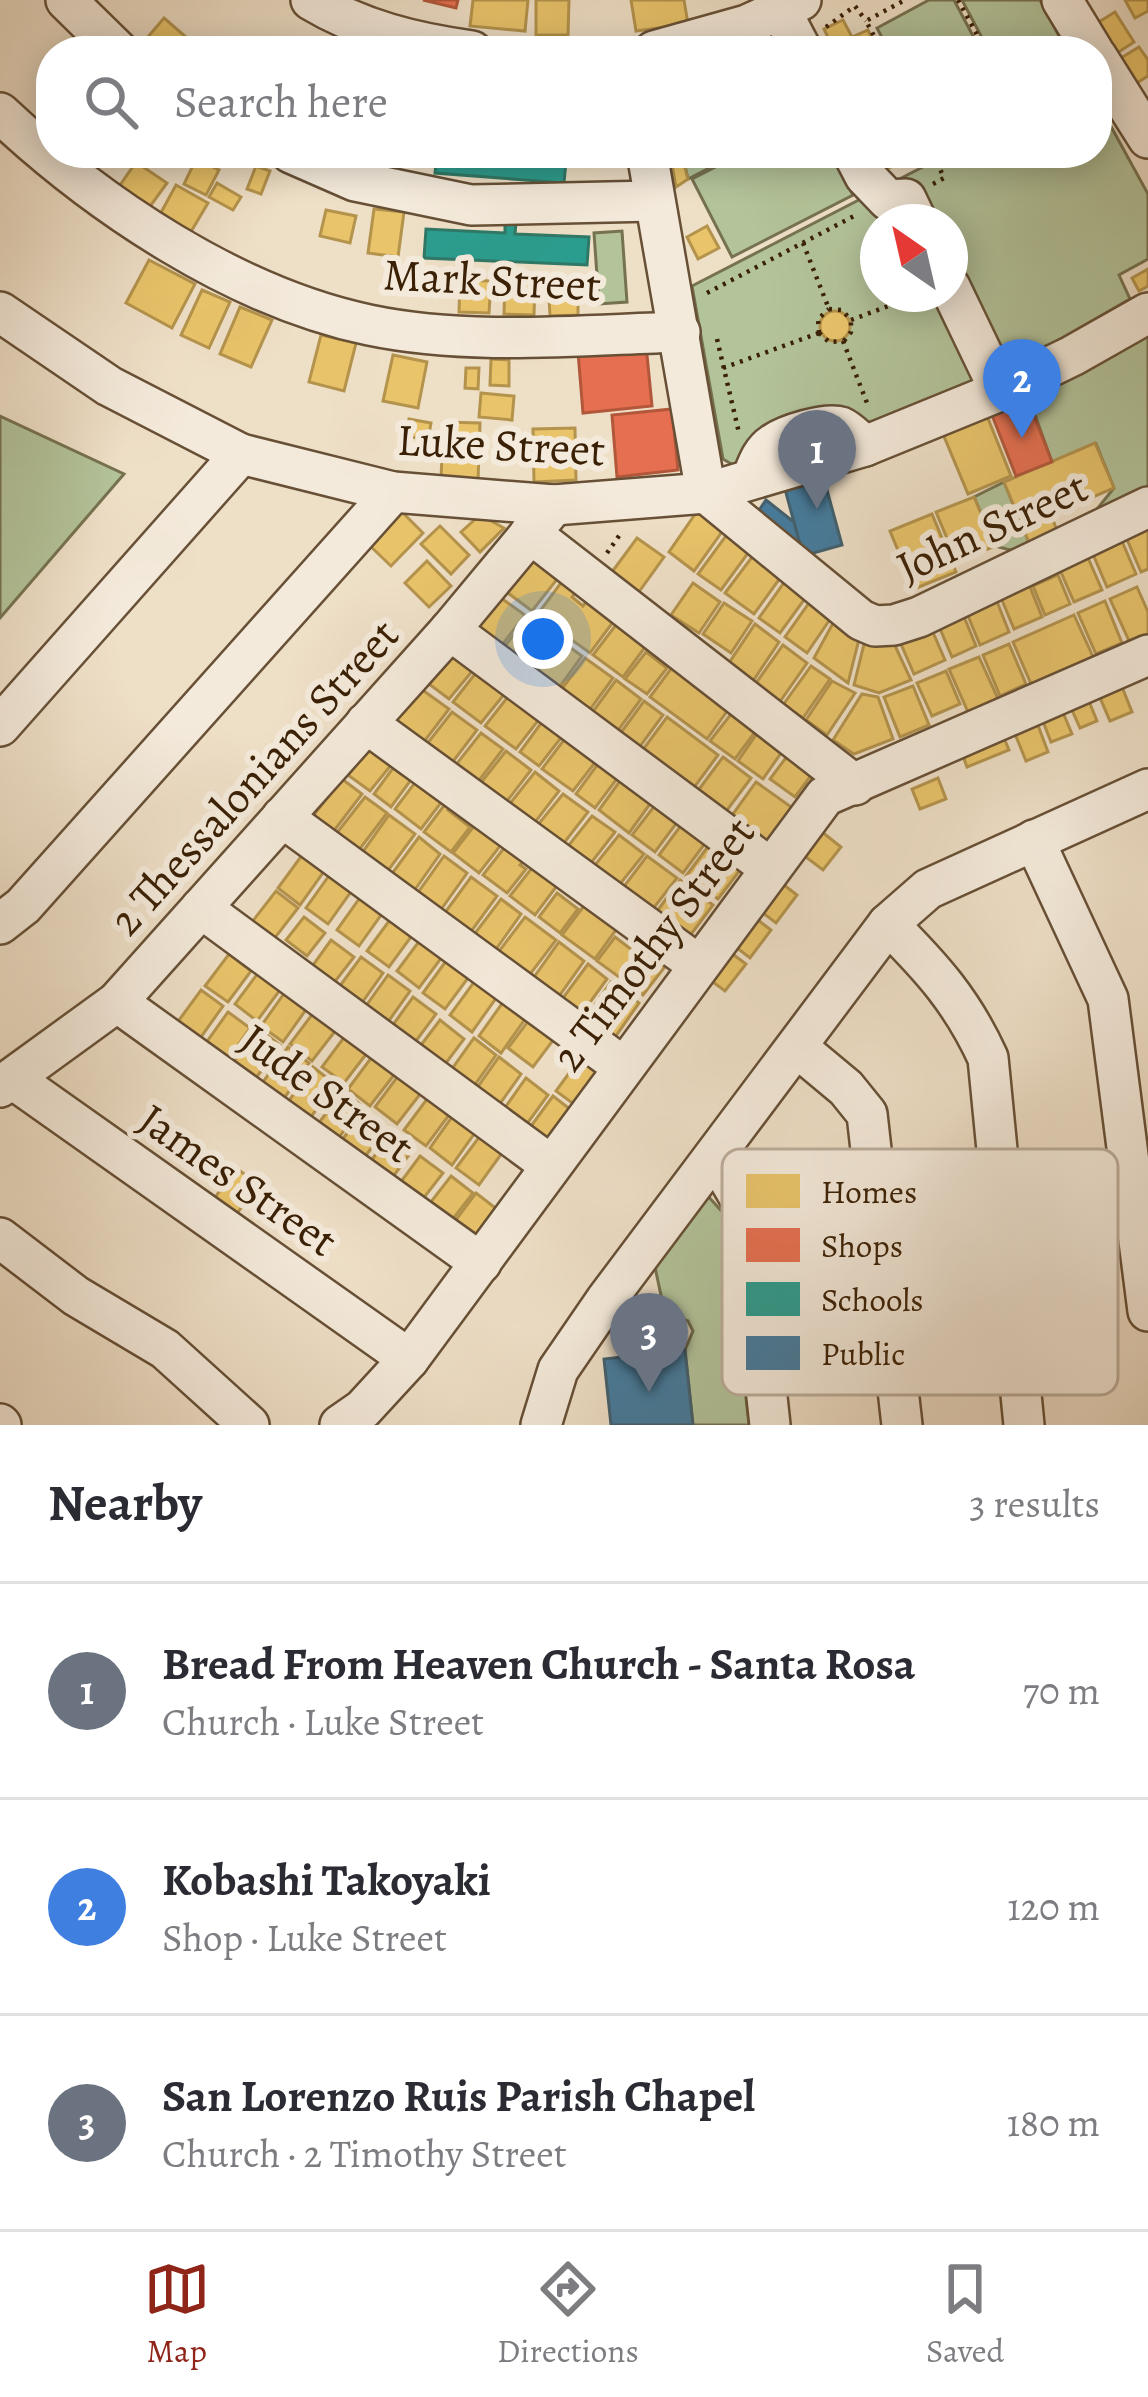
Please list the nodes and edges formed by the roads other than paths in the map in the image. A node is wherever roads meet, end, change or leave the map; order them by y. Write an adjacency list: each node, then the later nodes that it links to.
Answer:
1 (66, 0): 4 (street)
2 (311, 0): 5 (street)
3 (796, 27): 6 (street)
4 (103, 36)
5 (395, 36)
6 (734, 36)
7 (1112, 71): 9 (street)
8 (0, 113): 10 (street, Mark Street)
9 (1147, 134)
10 (36, 147)
11 (60, 168): 20 (street, Mark Street)
12 (325, 168): 15 (street)
13 (649, 168): 15 (street)
14 (861, 168): 16 (street)
15 (653, 201): 20 (street)
16 (908, 204)
17 (0, 312): 22 (street, Luke Street)
18 (962, 312): 21 (street)
19 (1148, 313): 21 (street, Luke Street)
20 (698, 332): 24 (street)
21 (1000, 391): 24 (street, Luke Street)
22 (241, 454): 23 (street, Luke Street); 30 (street)
23 (393, 492): 26 (street, Luke Street); 37 (street)
24 (706, 493): 25 (street, John Street); 26 (street, Luke Street)
25 (1148, 507)
26 (542, 519): 27 (street, 2 Thessalonians Street); 31 (street)
27 (450, 630): 29 (street, 2 Thessalonians Street); 35 (street)
28 (1148, 655): 31 (street, 2 Timothy Street)
29 (366, 723): 33 (street, 2 Thessalonians Street); 39 (street)
30 (0, 727)
31 (855, 785): 35 (street, 2 Timothy Street)
32 (1148, 789): 34 (street)
33 (282, 817): 36 (street, 2 Thessalonians Street); 42 (street)
34 (1034, 840): 38 (street); 53 (street)
35 (770, 868): 39 (street, 2 Timothy Street)
36 (201, 908): 40 (street, 2 Thessalonians Street); 49 (street)
37 (0, 924)
38 (888, 924): 41 (street); 47 (street)
39 (698, 964): 42 (street, 2 Timothy Street)
40 (117, 1002): 43 (street, 2 Thessalonians Street); 52 (street, Jude Street)
41 (798, 1048): 45 (street); 46 (street)
42 (622, 1066): 49 (street, 2 Timothy Street)
43 (6, 1083): 54 (street, James Street)
44 (722, 1149): 48 (street)
45 (722, 1149)
46 (871, 1149)
47 (997, 1149)
48 (716, 1157): 50 (street); 60 (street)
49 (549, 1164): 52 (street, 2 Timothy Street)
50 (722, 1167)
51 (0, 1238): 58 (street)
52 (481, 1263): 54 (street, 2 Timothy Street)
53 (1148, 1312)
54 (409, 1359): 59 (street, 2 Timothy Street)
55 (767, 1395): 61 (street)
56 (899, 1395): 62 (street)
57 (1021, 1395): 63 (street)
58 (249, 1425)
59 (340, 1425)
60 (542, 1425)
61 (770, 1425)
62 (902, 1425)
63 (1024, 1425)

